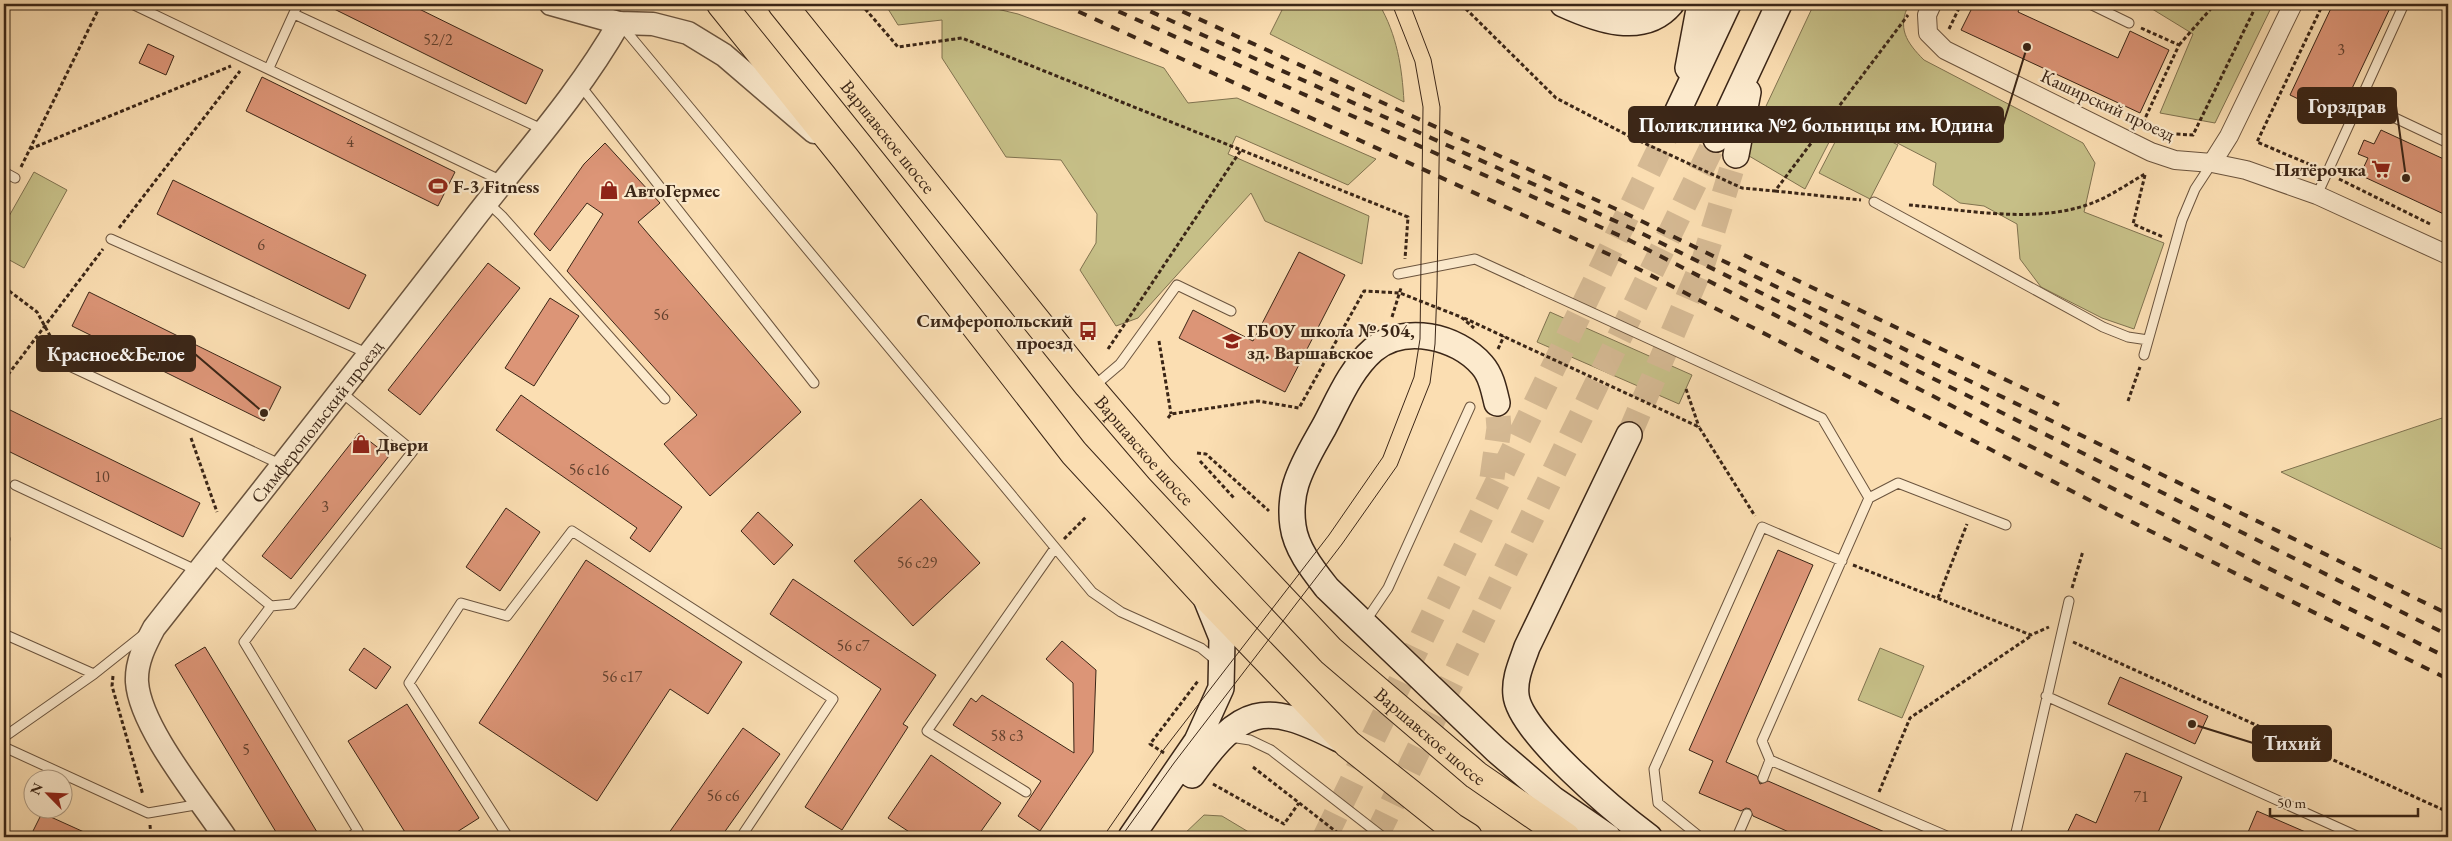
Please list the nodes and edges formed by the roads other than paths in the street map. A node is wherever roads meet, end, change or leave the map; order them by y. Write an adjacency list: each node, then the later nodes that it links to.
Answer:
1 (132, 4): 19 (lane)
2 (298, 4): 15 (lane)
3 (721, 4): 26 (main road)
4 (782, 4): 43 (main road, Варшавское шоссе)
5 (1563, 4): 6 (main road)
6 (1671, 4)
7 (1700, 4): 8 (main road)
8 (1728, 4)
9 (1779, 4): 18 (main road)
10 (1932, 4): 27 (street, Каширский проезд)
11 (2090, 4): 17 (lane)
12 (2293, 4): 27 (street)
13 (2404, 4): 31 (lane)
14 (558, 5): 16 (street)
15 (294, 14): 19 (lane); 22 (lane)
16 (619, 23): 20 (street, Симферопольский проезд); 26 (street); 53 (lane)
17 (2130, 23)
18 (1755, 55): 23 (main road); 25 (main road)
19 (269, 68): 30 (lane)
20 (580, 85): 22 (street, Симферопольский проезд); 42 (lane)
21 (2376, 109): 24 (lane)
22 (544, 130): 30 (street, Симферопольский проезд)
23 (1716, 139)
24 (2448, 142)
25 (1736, 156)
26 (845, 158): 56 (main road)
27 (2212, 163): 31 (street, Каширский проезд); 38 (lane)
28 (4, 172): 29 (lane)
29 (15, 178)
30 (503, 181): 32 (street, Симферопольский проезд)
31 (2317, 194): 35 (street, Каширский проезд)
32 (486, 202): 39 (street, Симферопольский проезд); 45 (lane)
33 (1874, 202): 38 (lane)
34 (111, 239): 39 (lane)
35 (2448, 255)
36 (1401, 274): 51 (lane)
37 (1231, 311): 43 (lane)
38 (2148, 340): 40 (lane)
39 (369, 354): 44 (street, Симферопольский проезд)
40 (2144, 355)
41 (65, 364): 49 (lane)
42 (814, 384)
43 (1090, 388): 83 (main road, Варшавское шоссе)
44 (341, 392): 49 (street, Симферопольский проезд); 58 (lane)
45 (666, 399)
46 (1498, 403): 59 (main road)
47 (1470, 407): 59 (lane)
48 (1629, 435): 85 (main road)
49 (282, 465): 55 (street, Симферопольский проезд)
50 (15, 485): 55 (lane)
51 (1869, 498): 52 (lane); 54 (lane)
52 (2006, 525)
53 (1055, 548): 62 (lane); 72 (lane)
54 (1842, 561): 70 (lane); 86 (lane)
55 (204, 564): 58 (lane); 60 (street, Симферопольский проезд)
56 (1204, 594): 62 (main road); 68 (main road)
57 (2069, 601): 64 (lane)
58 (271, 606): 76 (lane)
59 (1364, 624): 84 (main road)
60 (154, 628): 63 (lane); 73 (street, Симферопольский проезд)
61 (4, 634): 63 (lane)
62 (1222, 665): 67 (main road)
63 (94, 674): 66 (lane)
64 (2046, 696): 89 (lane); 90 (lane)
65 (1223, 735): 67 (lane); 68 (main road); 80 (main road); 81 (lane)
66 (4, 737)
67 (1197, 741): 79 (main road)
68 (1348, 744): 82 (main road)
69 (4, 747): 73 (lane)
70 (1770, 760): 71 (lane); 88 (lane)
71 (1763, 778)
72 (1026, 792)
73 (203, 804): 75 (street, Симферопольский проезд)
74 (1747, 814): 87 (lane)
75 (225, 837)
76 (350, 837)
77 (508, 837): 78 (lane)
78 (741, 837)
79 (1131, 837)
80 (1149, 837)
81 (1383, 837)
82 (1468, 837)
83 (1566, 837)
84 (1608, 837)
85 (1649, 837)
86 (1700, 837)
87 (1737, 837)
88 (1949, 837)
89 (2015, 837)
90 (2359, 837)

